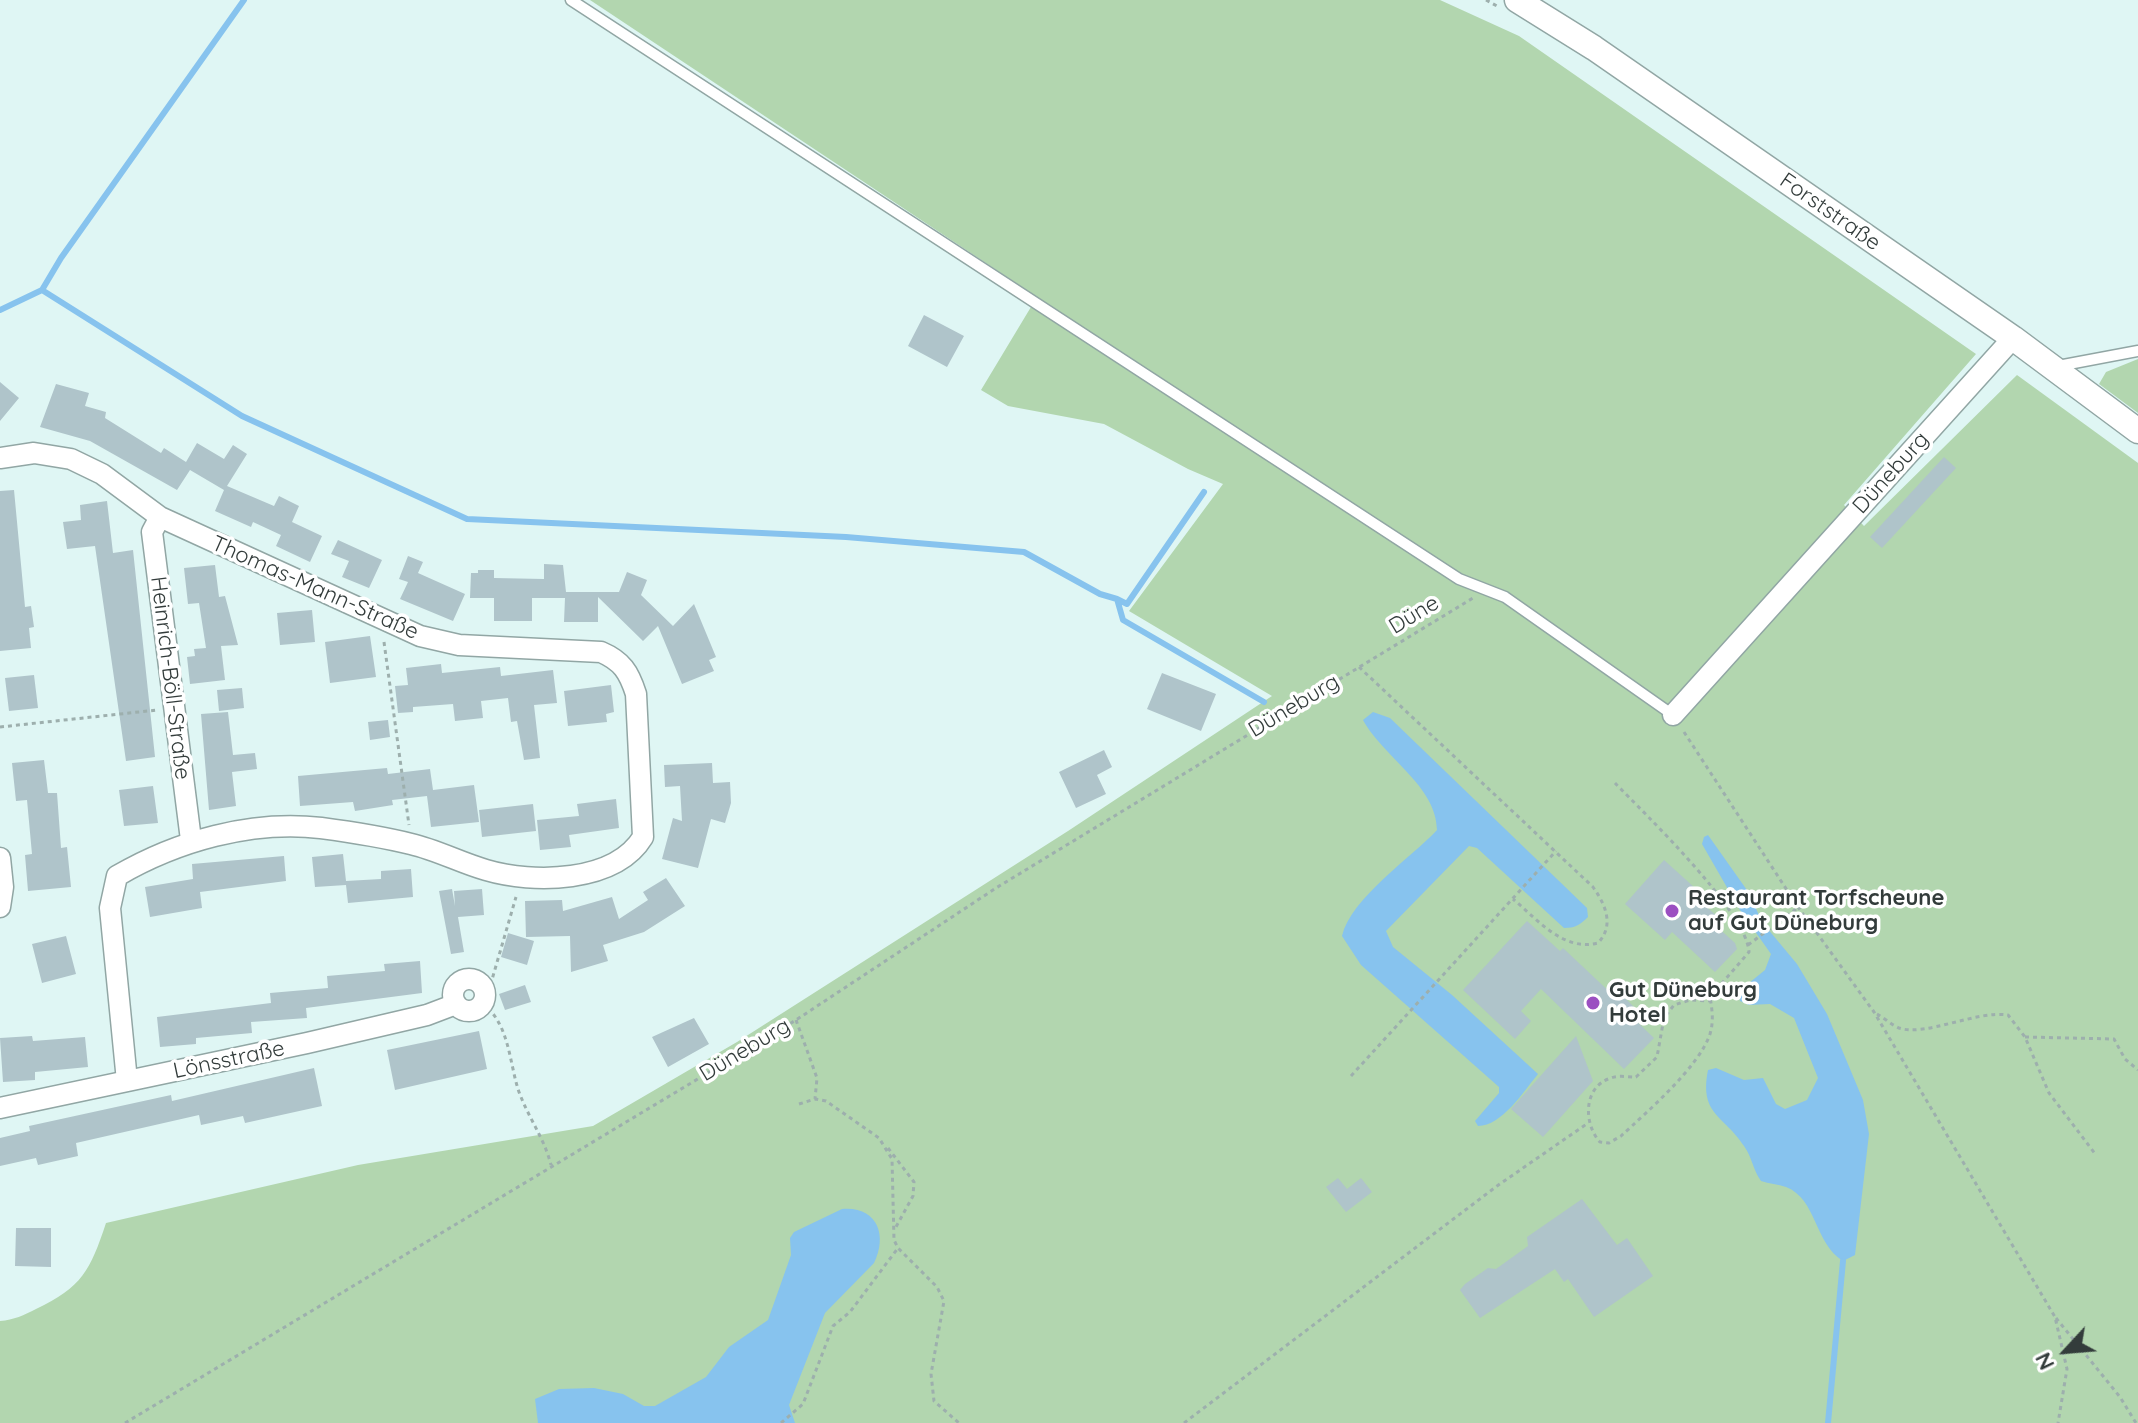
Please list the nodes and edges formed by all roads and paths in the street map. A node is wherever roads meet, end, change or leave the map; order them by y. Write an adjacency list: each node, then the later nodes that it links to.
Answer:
1 (571, 0): 9 (lane)
2 (1517, 0): 3 (street, Forststraße)
3 (2013, 338): 5 (street, Forststraße); 13 (street, Düneburg)
4 (2138, 351): 5 (lane)
5 (2052, 367): 6 (street, Forststraße)
6 (2138, 431)
7 (0, 458): 8 (street, Thomas-Mann-Straße)
8 (160, 517): 10 (street, Thomas-Mann-Straße); 12 (street, Heinrich-Böll-Straße)
9 (1483, 588): 11 (path, Düne); 13 (lane)
10 (381, 619): 17 (path); 20 (street, Thomas-Mann-Straße)
11 (1359, 667): 18 (path); 28 (path, Düneburg)
12 (173, 709): 14 (path); 16 (street, Heinrich-Böll-Straße)
13 (1673, 715): 23 (path)
14 (0, 727)
15 (1615, 783): 24 (path)
16 (191, 840): 17 (street, Thomas-Mann-Straße); 32 (street, Thomas-Mann-Straße)
17 (412, 844): 20 (street, Thomas-Mann-Straße)
18 (1556, 851): 21 (path); 21 (path)
19 (0, 858): 22 (street)
20 (522, 877): 25 (path)
21 (1513, 899): 31 (path)
22 (0, 907)
23 (1798, 907): 24 (path); 27 (path)
24 (1748, 945): 26 (path)
25 (483, 996): 32 (street, Lönsstraße); 39 (path)
26 (1711, 1001): 36 (path); 36 (path)
27 (1874, 1012): 29 (path); 42 (path)
28 (796, 1020): 33 (path); 39 (path, Düneburg)
29 (2025, 1037): 30 (path); 38 (path)
30 (2138, 1070)
31 (1351, 1076)
32 (127, 1081): 35 (street, Lönsstraße)
33 (815, 1099): 34 (path); 37 (path)
34 (799, 1104)
35 (0, 1108)
36 (1588, 1123): 46 (path)
37 (887, 1147): 40 (path); 40 (path)
38 (2096, 1155)
39 (551, 1165): 43 (path, Düneburg)
40 (895, 1230): 41 (path)
41 (898, 1248): 44 (path); 45 (path)
42 (2055, 1317): 47 (path); 48 (path)
43 (125, 1423)
44 (781, 1423)
45 (959, 1423)
46 (1184, 1423)
47 (2058, 1423)
48 (2136, 1423)

